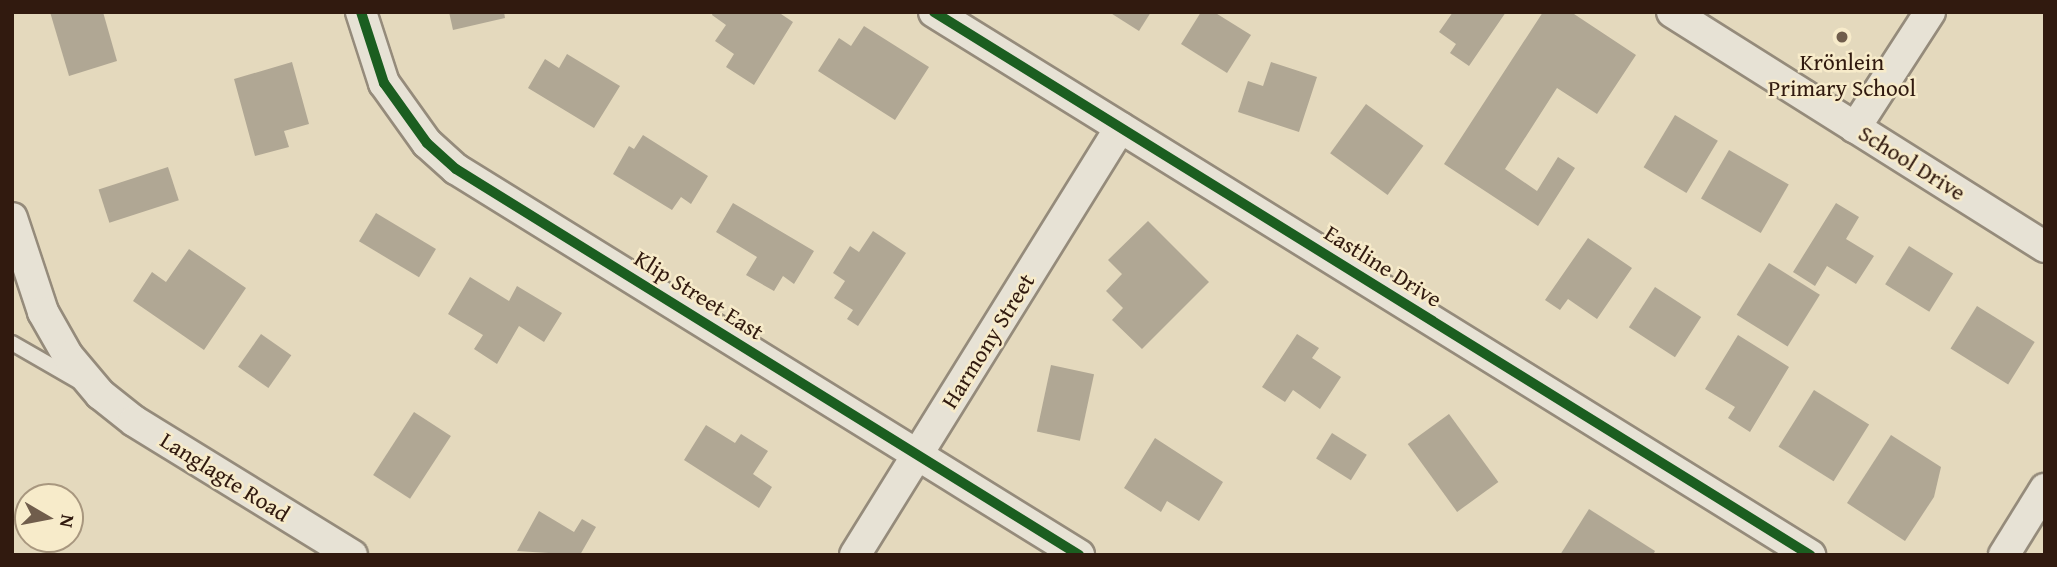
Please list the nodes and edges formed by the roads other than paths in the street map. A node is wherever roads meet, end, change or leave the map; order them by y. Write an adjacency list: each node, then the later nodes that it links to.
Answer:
1 (361, 12): 11 (street, Klip Street East)
2 (933, 12): 5 (street, Eastline Drive)
3 (1672, 12): 6 (street, School Drive)
4 (1930, 12): 6 (street)
5 (1120, 128): 11 (street, Harmony Street); 16 (street, Eastline Drive)
6 (1855, 128): 8 (street, School Drive)
7 (12, 218): 10 (street, Langlagte Road)
8 (2045, 247)
9 (12, 343): 10 (lane)
10 (100, 394): 13 (street, Langlagte Road)
11 (917, 454): 14 (street, Harmony Street); 15 (street, Klip Street East)
12 (2045, 489): 17 (street)
13 (352, 555)
14 (855, 555)
15 (1079, 555)
16 (1810, 555)
17 (2004, 555)

